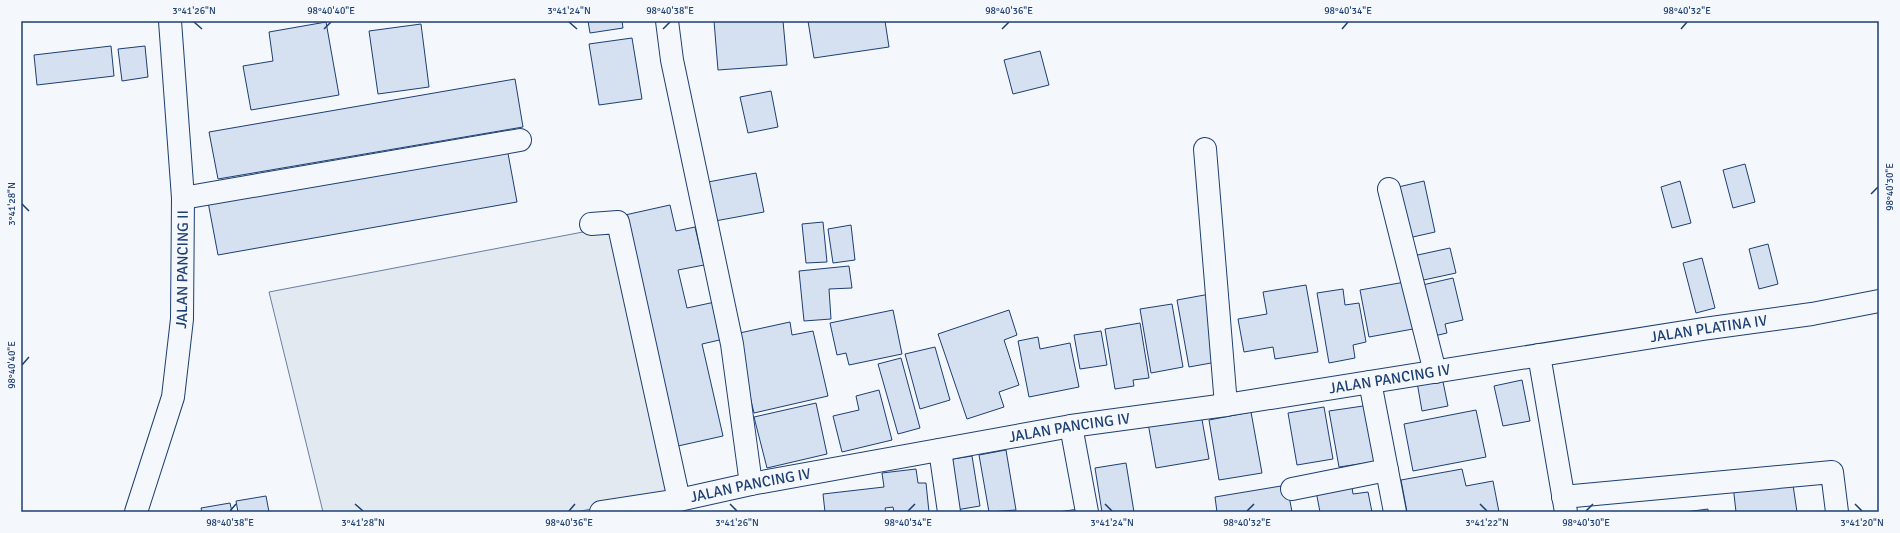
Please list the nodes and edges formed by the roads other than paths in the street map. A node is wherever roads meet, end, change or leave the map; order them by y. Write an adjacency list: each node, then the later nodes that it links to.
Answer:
1 (170, 21): 6 (street, JALAN PANCING II)
2 (667, 21): 16 (street)
3 (520, 140): 6 (street)
4 (1205, 149): 12 (street)
5 (1389, 189): 10 (street)
6 (183, 198): 20 (street, JALAN PANCING II)
7 (591, 224): 18 (street)
8 (1879, 300): 9 (street, JALAN PLATINA IV)
9 (1539, 355): 10 (street, JALAN PANCING IV); 19 (street)
10 (1435, 372): 11 (street, JALAN PANCING IV)
11 (1370, 382): 12 (street, JALAN PANCING IV); 15 (street)
12 (1226, 405): 13 (street, JALAN PANCING IV)
13 (1071, 426): 14 (street, JALAN PANCING IV); 23 (street)
14 (940, 450): 16 (street, JALAN PANCING IV); 22 (street)
15 (1387, 470): 17 (street); 24 (street)
16 (751, 484): 18 (street, JALAN PANCING IV)
17 (1292, 489)
18 (679, 500): 21 (street, JALAN PANCING IV)
19 (1565, 504): 25 (street)
20 (136, 512)
21 (601, 512)
22 (949, 512)
23 (1087, 512)
24 (1395, 512)
25 (1837, 512)

